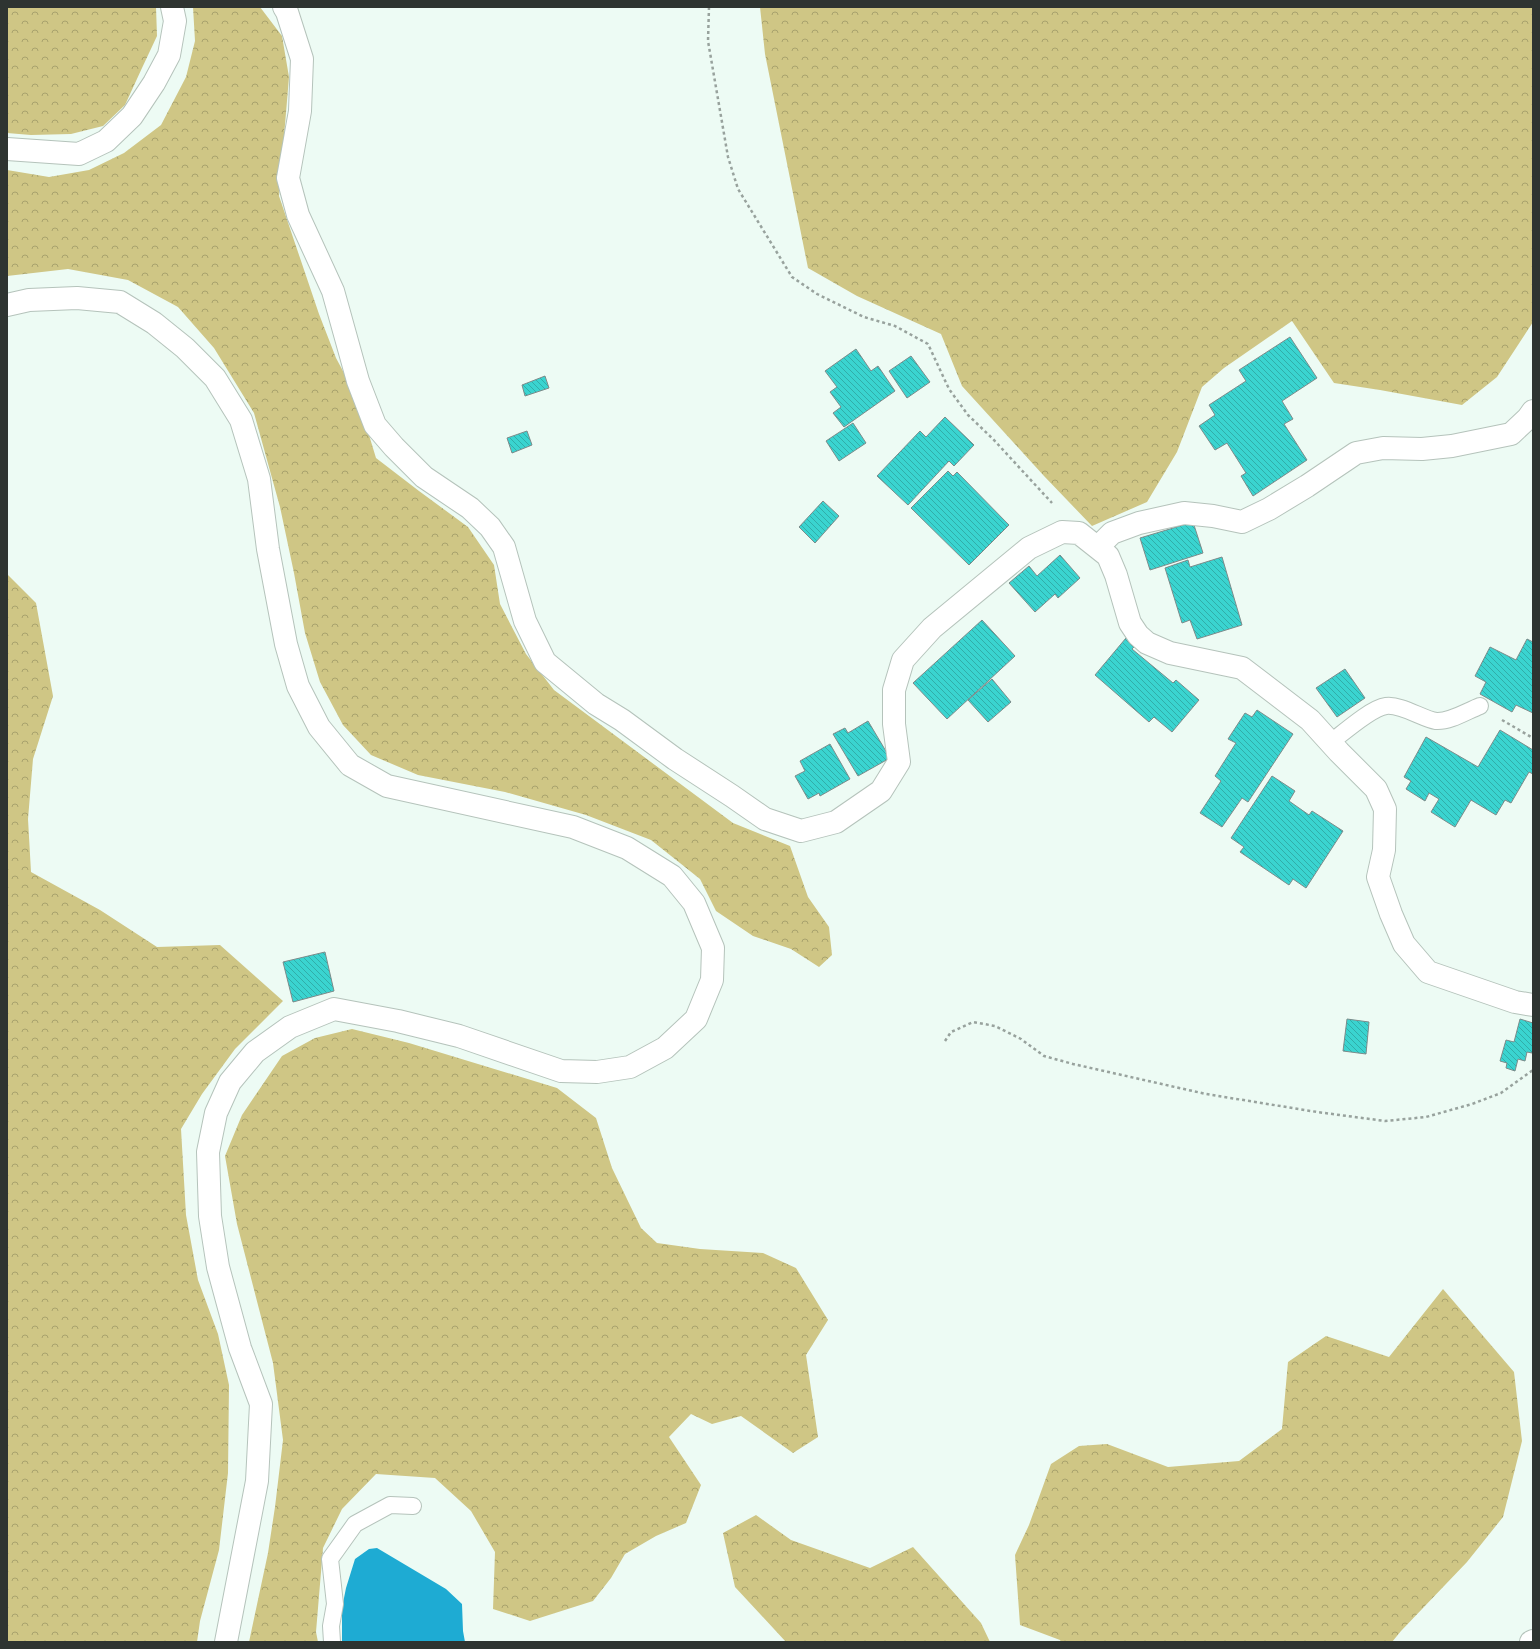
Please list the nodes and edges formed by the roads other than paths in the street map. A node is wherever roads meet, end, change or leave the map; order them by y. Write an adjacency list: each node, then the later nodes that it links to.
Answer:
1 (172, 7): 3 (street)
2 (284, 7): 6 (street)
3 (7, 149)
4 (7, 305): 11 (street)
5 (1533, 411): 6 (street)
6 (1098, 547): 8 (street)
7 (1480, 706): 8 (lane)
8 (1330, 743): 9 (street)
9 (1533, 1005)
10 (413, 1506): 12 (lane)
11 (226, 1642)
12 (332, 1642)

